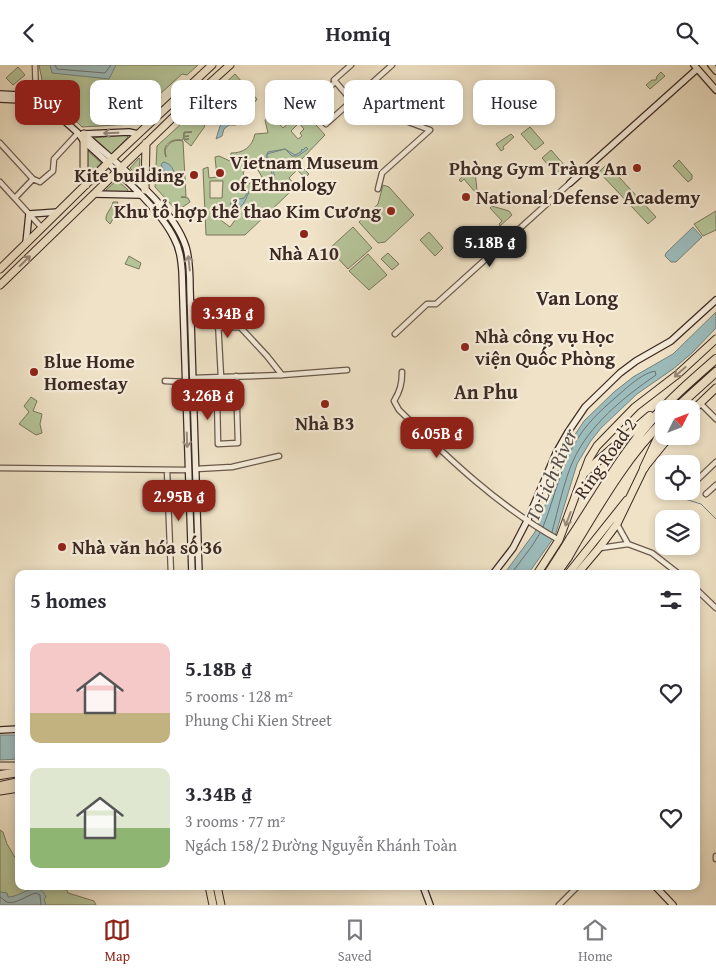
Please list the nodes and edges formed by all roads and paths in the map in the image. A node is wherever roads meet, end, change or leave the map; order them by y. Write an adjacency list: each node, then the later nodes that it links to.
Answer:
1 (35, 65): 9 (street)
2 (212, 65): 10 (main road)
3 (351, 65): 13 (street)
4 (392, 65): 12 (street)
5 (711, 65): 8 (main road)
6 (227, 66): 11 (main road)
7 (696, 67): 14 (main road); 33 (main road)
8 (716, 71)
9 (35, 80)
10 (195, 80)
11 (212, 80)
12 (375, 80)
13 (335, 81): 15 (street); 21 (street)
14 (716, 89)
15 (344, 92)
16 (0, 94): 17 (main road)
17 (15, 95)
18 (0, 99): 19 (main road)
19 (15, 100)
20 (171, 103): 25 (main road)
21 (344, 108)
22 (171, 119): 28 (main road)
23 (69, 125): 26 (main road)
24 (417, 125): 35 (street)
25 (138, 135): 26 (main road, one-way to 26); 29 (main road)
26 (82, 136): 29 (main road); 31 (street); 34 (main road)
27 (0, 143): 31 (street)
28 (146, 143): 30 (main road); 36 (main road)
29 (110, 162): 30 (main road); 34 (main road)
30 (118, 169): 36 (main road); 37 (main road)
31 (33, 179): 38 (street)
32 (0, 182): 38 (street)
33 (570, 183): 51 (street)
34 (86, 185): 39 (main road)
35 (378, 189)
36 (143, 193): 37 (main road); 48 (main road, one-way to 36); 62 (main road)
37 (94, 194): 42 (main road)
38 (14, 198): 40 (street)
39 (58, 212): 40 (main road); 41 (main road)
40 (29, 214): 41 (street); 43 (main road)
41 (42, 227): 42 (main road); 43 (main road)
42 (50, 236): 45 (main road, one-way to 42)
43 (26, 243): 44 (main road)
44 (0, 269)
45 (0, 285)
46 (716, 300): 84 (main road)
47 (217, 302): 48 (street); 49 (street); 50 (street)
48 (190, 303): 60 (main road)
49 (218, 327): 50 (street); 59 (street)
50 (240, 327): 57 (street)
51 (395, 334)
52 (716, 339): 79 (main road, one-way to 79)
53 (716, 359): 65 (highway, Ring Road 2)
54 (347, 370): 57 (street)
55 (402, 372): 84 (street)
56 (716, 372): 66 (highway)
57 (282, 375): 58 (street)
58 (236, 376): 59 (street); 64 (street)
59 (221, 377): 60 (street)
60 (193, 378): 76 (main road)
61 (165, 381): 62 (street)
62 (185, 381): 78 (main road, one-way to 78)
63 (716, 388): 67 (main road)
64 (238, 397): 64 (street)
65 (671, 399): 79 (highway); 87 (highway, Ring Road 2)
66 (685, 400)
67 (700, 403): 68 (street)
68 (716, 419)
69 (655, 429): 87 (highway, Ring Road 2)
70 (655, 444): 75 (highway)
71 (663, 445): 75 (main road)
72 (279, 456): 76 (street)
73 (716, 462): 80 (street)
74 (0, 468): 77 (street)
75 (644, 468): 83 (main road)
76 (196, 469): 78 (main road); 94 (main road)
77 (167, 470): 78 (street); 92 (street)
78 (188, 470): 93 (main road)
79 (584, 473): 86 (main road, one-way to 86)
80 (700, 477)
81 (716, 485): 82 (street)
82 (706, 494)
83 (630, 496): 85 (main road); 91 (main road)
84 (527, 521): 86 (street); 95 (main road)
85 (617, 524): 88 (street); 89 (main road)
86 (557, 539): 91 (main road); 96 (main road)
87 (573, 541): 90 (highway, bridge)
88 (628, 544): 89 (street); 101 (street)
89 (599, 548): 100 (main road)
90 (565, 555): 97 (highway); 98 (highway)
91 (582, 556): 99 (main road)
92 (171, 570)
93 (192, 570)
94 (199, 570)
95 (496, 570)
96 (539, 570)
97 (552, 570)
98 (558, 570)
99 (571, 570)
100 (580, 570)
101 (674, 570)
102 (700, 593): 103 (street)
103 (716, 608)
104 (15, 729): 105 (main road)
105 (0, 730)
106 (0, 766): 107 (main road)
107 (15, 766)
108 (0, 771): 109 (highway)
109 (15, 771)
110 (15, 772): 111 (highway)
111 (0, 775)
112 (15, 781): 113 (highway)
113 (0, 782)
114 (15, 782): 115 (highway)
115 (0, 786)
116 (15, 789): 117 (main road)
117 (0, 791)
118 (210, 890): 123 (main road)
119 (218, 890): 124 (main road)
120 (424, 890): 125 (main road)
121 (574, 890): 126 (street)
122 (658, 890): 127 (main road)
123 (213, 905)
124 (221, 905)
125 (430, 905)
126 (559, 905)
127 (673, 905)

